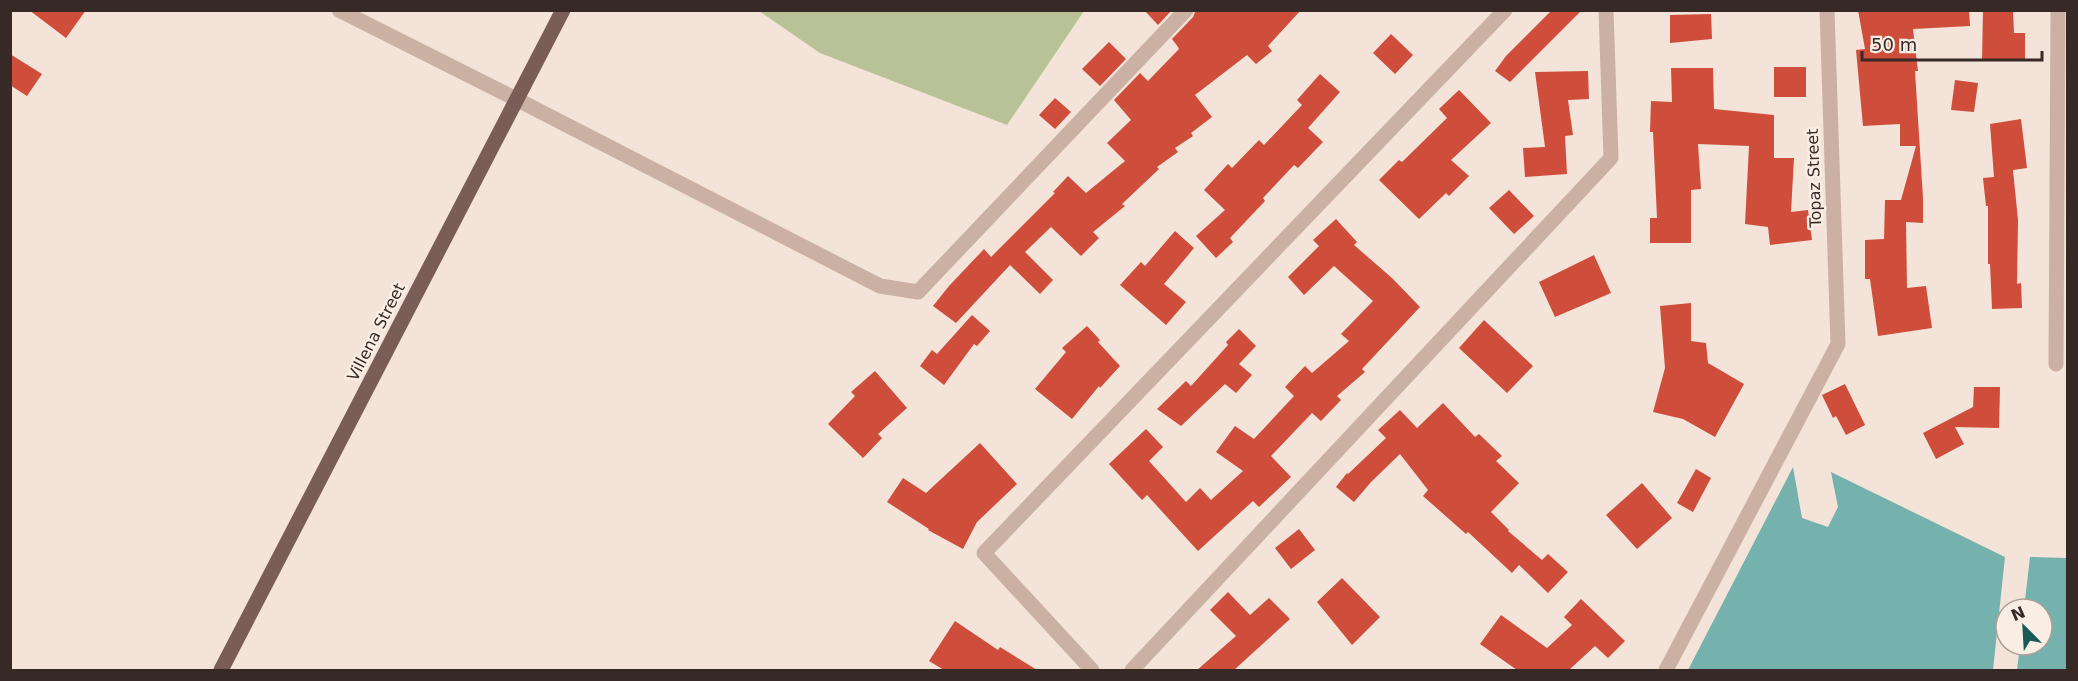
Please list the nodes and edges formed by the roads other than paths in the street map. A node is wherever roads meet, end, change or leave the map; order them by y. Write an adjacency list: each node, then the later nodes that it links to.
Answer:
1 (339, 10): 8 (street)
2 (563, 10): 8 (main road, Villena Street)
3 (1186, 10): 8 (street)
4 (1504, 10): 11 (street)
5 (1606, 10): 12 (street)
6 (1827, 10): 13 (street, Topaz Street)
7 (2058, 10): 9 (street)
8 (516, 99): 10 (main road, Villena Street)
9 (2056, 364)
10 (221, 670)
11 (1092, 670)
12 (1132, 670)
13 (1666, 670)

